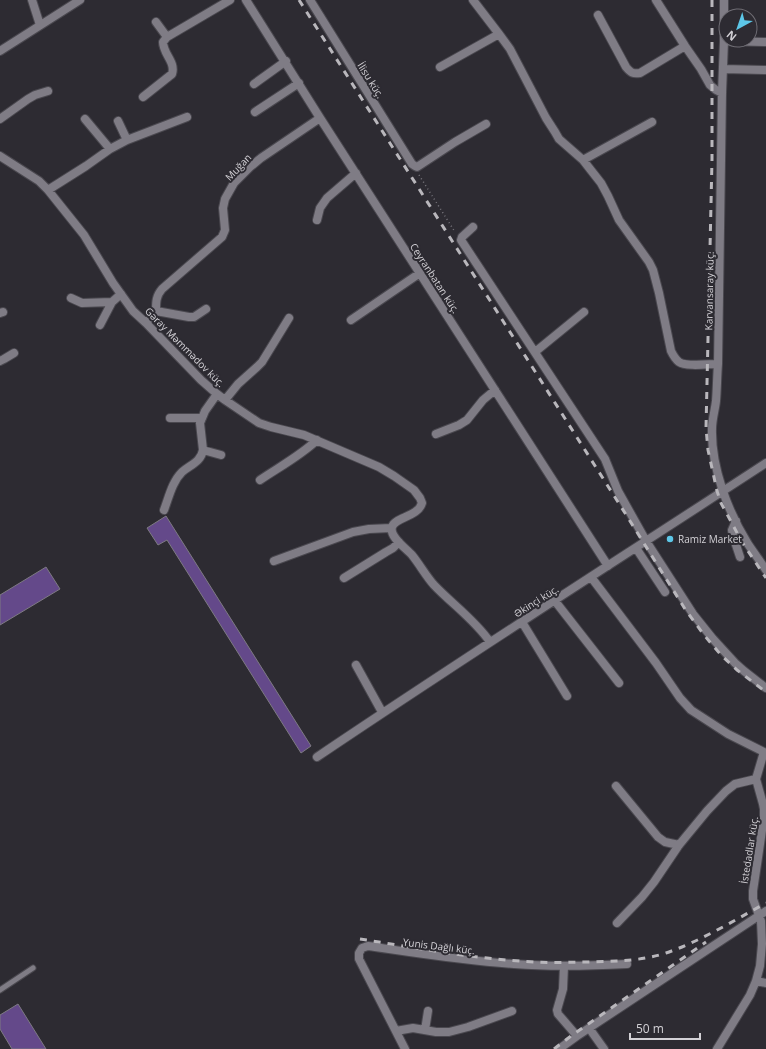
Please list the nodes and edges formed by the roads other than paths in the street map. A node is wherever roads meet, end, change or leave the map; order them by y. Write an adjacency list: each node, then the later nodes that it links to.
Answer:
1 (32, 0): 10 (street)
2 (80, 0): 10 (street)
3 (230, 0): 12 (street)
4 (246, 0): 16 (street, Ceyranbatan küç.)
5 (310, 0): 32 (street, İlisu küç.)
6 (473, 0): 11 (street)
7 (656, 0): 13 (street)
8 (598, 15): 13 (street)
9 (156, 22): 12 (street)
10 (40, 25): 15 (street)
11 (499, 34): 17 (street); 36 (street)
12 (168, 37): 24 (street)
13 (685, 46): 23 (street)
14 (724, 48): 18 (street, Karvansaray küç.)
15 (0, 51)
16 (286, 61): 20 (street, Ceyranbatan küç.); 21 (street)
17 (440, 67)
18 (723, 69): 19 (street); 23 (street, Karvansaray küç.)
19 (766, 70)
20 (299, 83): 25 (street); 27 (street, Ceyranbatan küç.)
21 (254, 84)
22 (48, 91): 28 (street)
23 (722, 93): 55 (street, Karvansaray küç.)
24 (143, 97)
25 (255, 112)
26 (187, 117): 33 (street)
27 (320, 118): 37 (street, Ceyranbatan küç.); 46 (street, Muğan)
28 (0, 119)
29 (85, 119): 34 (street)
30 (118, 121): 33 (street)
31 (652, 122): 36 (street)
32 (486, 124)
33 (127, 140): 34 (street)
34 (110, 149): 38 (street)
35 (0, 156): 38 (street, Gəray Məmmədov küç.)
36 (583, 160): 55 (street)
37 (356, 173): 39 (street); 41 (street, Ceyranbatan küç.)
38 (48, 190): 42 (street, Gəray Məmmədov küç.)
39 (317, 220)
40 (473, 227): 52 (street)
41 (420, 273): 49 (street); 56 (street, Ceyranbatan küç.)
42 (121, 294): 44 (street); 50 (street, Gəray Məmmədov küç.)
43 (71, 298): 44 (street)
44 (112, 302): 51 (street)
45 (206, 309): 46 (street)
46 (156, 311): 50 (street)
47 (584, 312): 52 (street)
48 (289, 318): 58 (street)
49 (351, 320)
50 (146, 323): 57 (street, Gəray Məmmədov küç.)
51 (100, 325)
52 (535, 352): 71 (street)
53 (14, 353): 54 (street)
54 (0, 360)
55 (718, 364): 67 (street, Karvansaray küç.)
56 (495, 390): 61 (street); 76 (street, Ceyranbatan küç.)
57 (217, 394): 58 (street, Gəray Məmmədov küç.); 60 (street)
58 (225, 400): 62 (street, Gəray Məmmədov küç.)
59 (170, 418): 60 (street)
60 (202, 418): 63 (street)
61 (436, 434)
62 (317, 440): 66 (street); 70 (street, Gəray Məmmədov küç.)
63 (203, 450): 64 (street); 68 (street)
64 (221, 455)
65 (766, 463): 67 (street, Əkinçi küç.)
66 (260, 480)
67 (723, 491): 69 (street, Karvansaray küç.); 71 (street, Əkinçi küç.)
68 (164, 510)
69 (736, 521): 74 (street); 77 (street, Karvansaray küç.)
70 (392, 528): 72 (street); 75 (street)
71 (646, 541): 73 (street, Əkinçi küç.); 86 (street)
72 (398, 542): 79 (street); 83 (street)
73 (636, 548): 76 (street, Əkinçi küç.); 80 (street)
74 (740, 557)
75 (274, 561)
76 (608, 566): 78 (street, Əkinçi küç.)
77 (766, 570)
78 (591, 577): 81 (street, Əkinçi küç.); 89 (street)
79 (344, 578)
80 (665, 592)
81 (555, 601): 82 (street, Əkinçi küç.); 85 (street)
82 (522, 622): 83 (street, Əkinçi küç.); 87 (street)
83 (490, 642): 88 (street, Əkinçi küç.)
84 (356, 665): 88 (street)
85 (619, 683)
86 (766, 688)
87 (567, 696)
88 (382, 712): 90 (street, Əkinçi küç.)
89 (765, 752): 91 (street)
90 (317, 756)
91 (756, 779): 93 (street); 94 (street, İstedadlar küç.)
92 (616, 786): 93 (street)
93 (679, 844): 95 (street)
94 (763, 917): 99 (street, İstedadlar küç.); 104 (street)
95 (618, 924)
96 (627, 964): 97 (street, Yunis Dağlı küç.)
97 (564, 966): 106 (street, Yunis Dağlı küç.); 107 (street)
98 (33, 968): 101 (lane)
99 (756, 981): 100 (street); 111 (street, İstedadlar küç.)
100 (766, 983)
101 (0, 990)
102 (428, 1011): 105 (street)
103 (512, 1011): 105 (street)
104 (589, 1028): 107 (street); 110 (street)
105 (425, 1030): 106 (street)
106 (396, 1031): 108 (street, Yunis Dağlı küç.)
107 (577, 1036): 109 (street)
108 (405, 1049)
109 (559, 1049)
110 (604, 1049)
111 (717, 1049)

